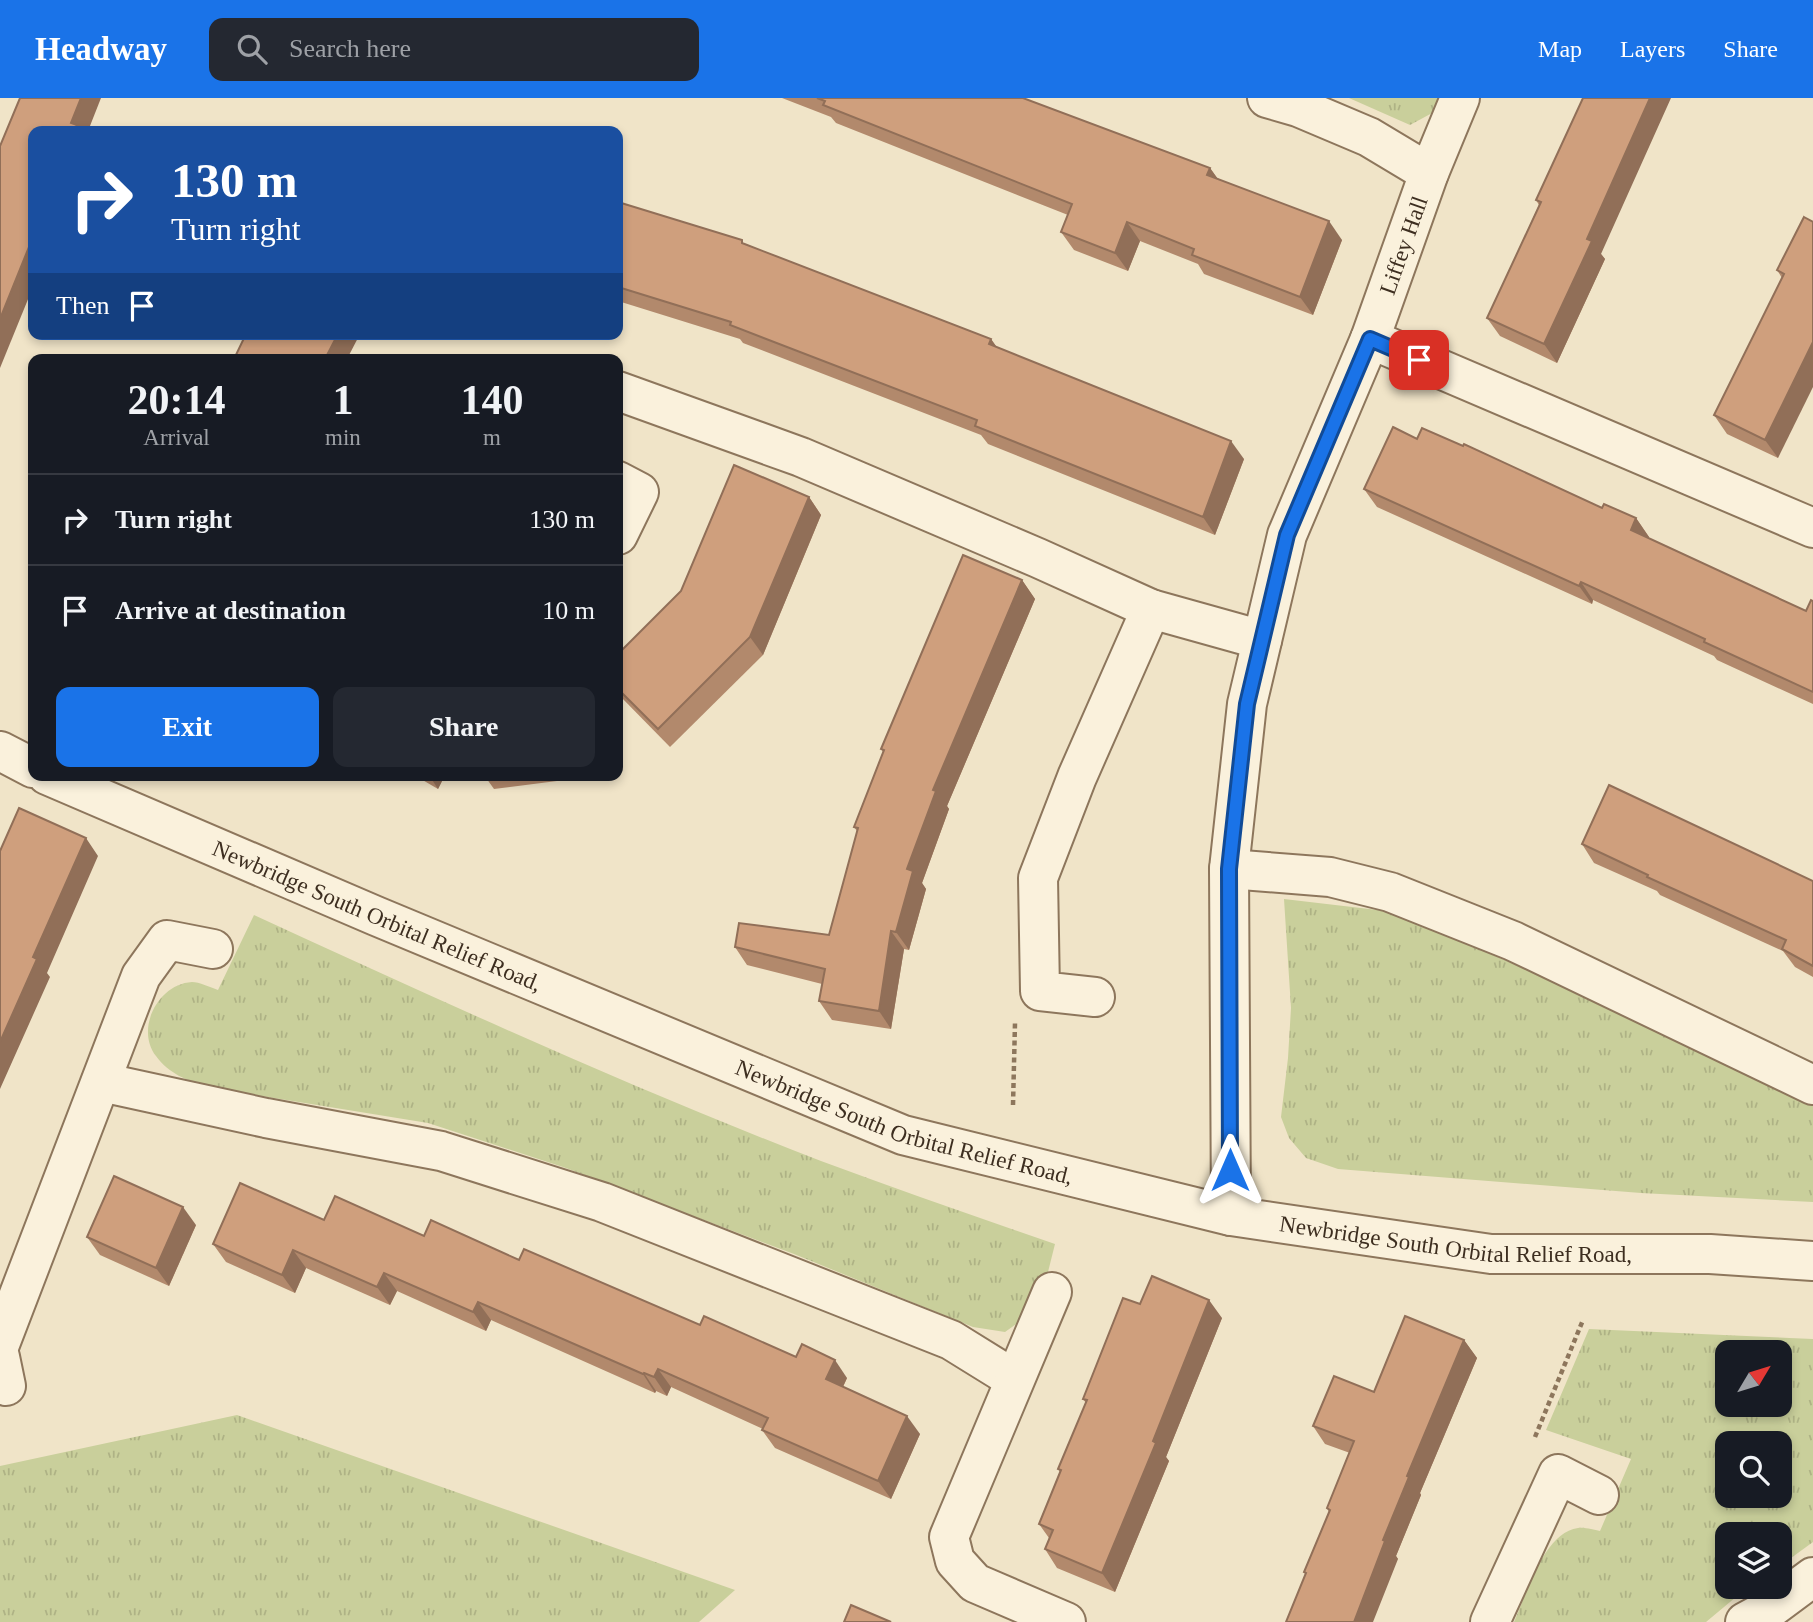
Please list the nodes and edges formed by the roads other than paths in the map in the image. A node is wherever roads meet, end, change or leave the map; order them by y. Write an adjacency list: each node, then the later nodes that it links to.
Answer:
1 (1267, 98): 3 (street)
2 (1460, 98): 3 (street, Liffey Hall)
3 (1429, 173): 4 (street, Liffey Hall)
4 (1370, 339): 8 (street); 10 (street, Liffey Hall)
5 (623, 393): 9 (street)
6 (623, 484): 7 (street)
7 (623, 525)
8 (1813, 528)
9 (1151, 609): 10 (street); 16 (street)
10 (1262, 640): 14 (street, Liffey Hall)
11 (0, 751): 12 (street)
12 (28, 765)
13 (61, 781): 19 (street, Newbridge South Orbital Relief Road,)
14 (1229, 869): 18 (street); 19 (street, Liffey Hall)
15 (213, 949): 17 (street)
16 (1095, 997)
17 (101, 1082): 22 (street); 23 (street)
18 (1813, 1085)
19 (1231, 1216): 20 (street, Newbridge South Orbital Relief Road,)
20 (1813, 1261)
21 (1052, 1292): 23 (street)
22 (0, 1344)
23 (1014, 1379): 27 (street)
24 (1599, 1495): 28 (street)
25 (1813, 1577): 26 (street)
26 (1766, 1617)
27 (1066, 1622)
28 (1490, 1622)

